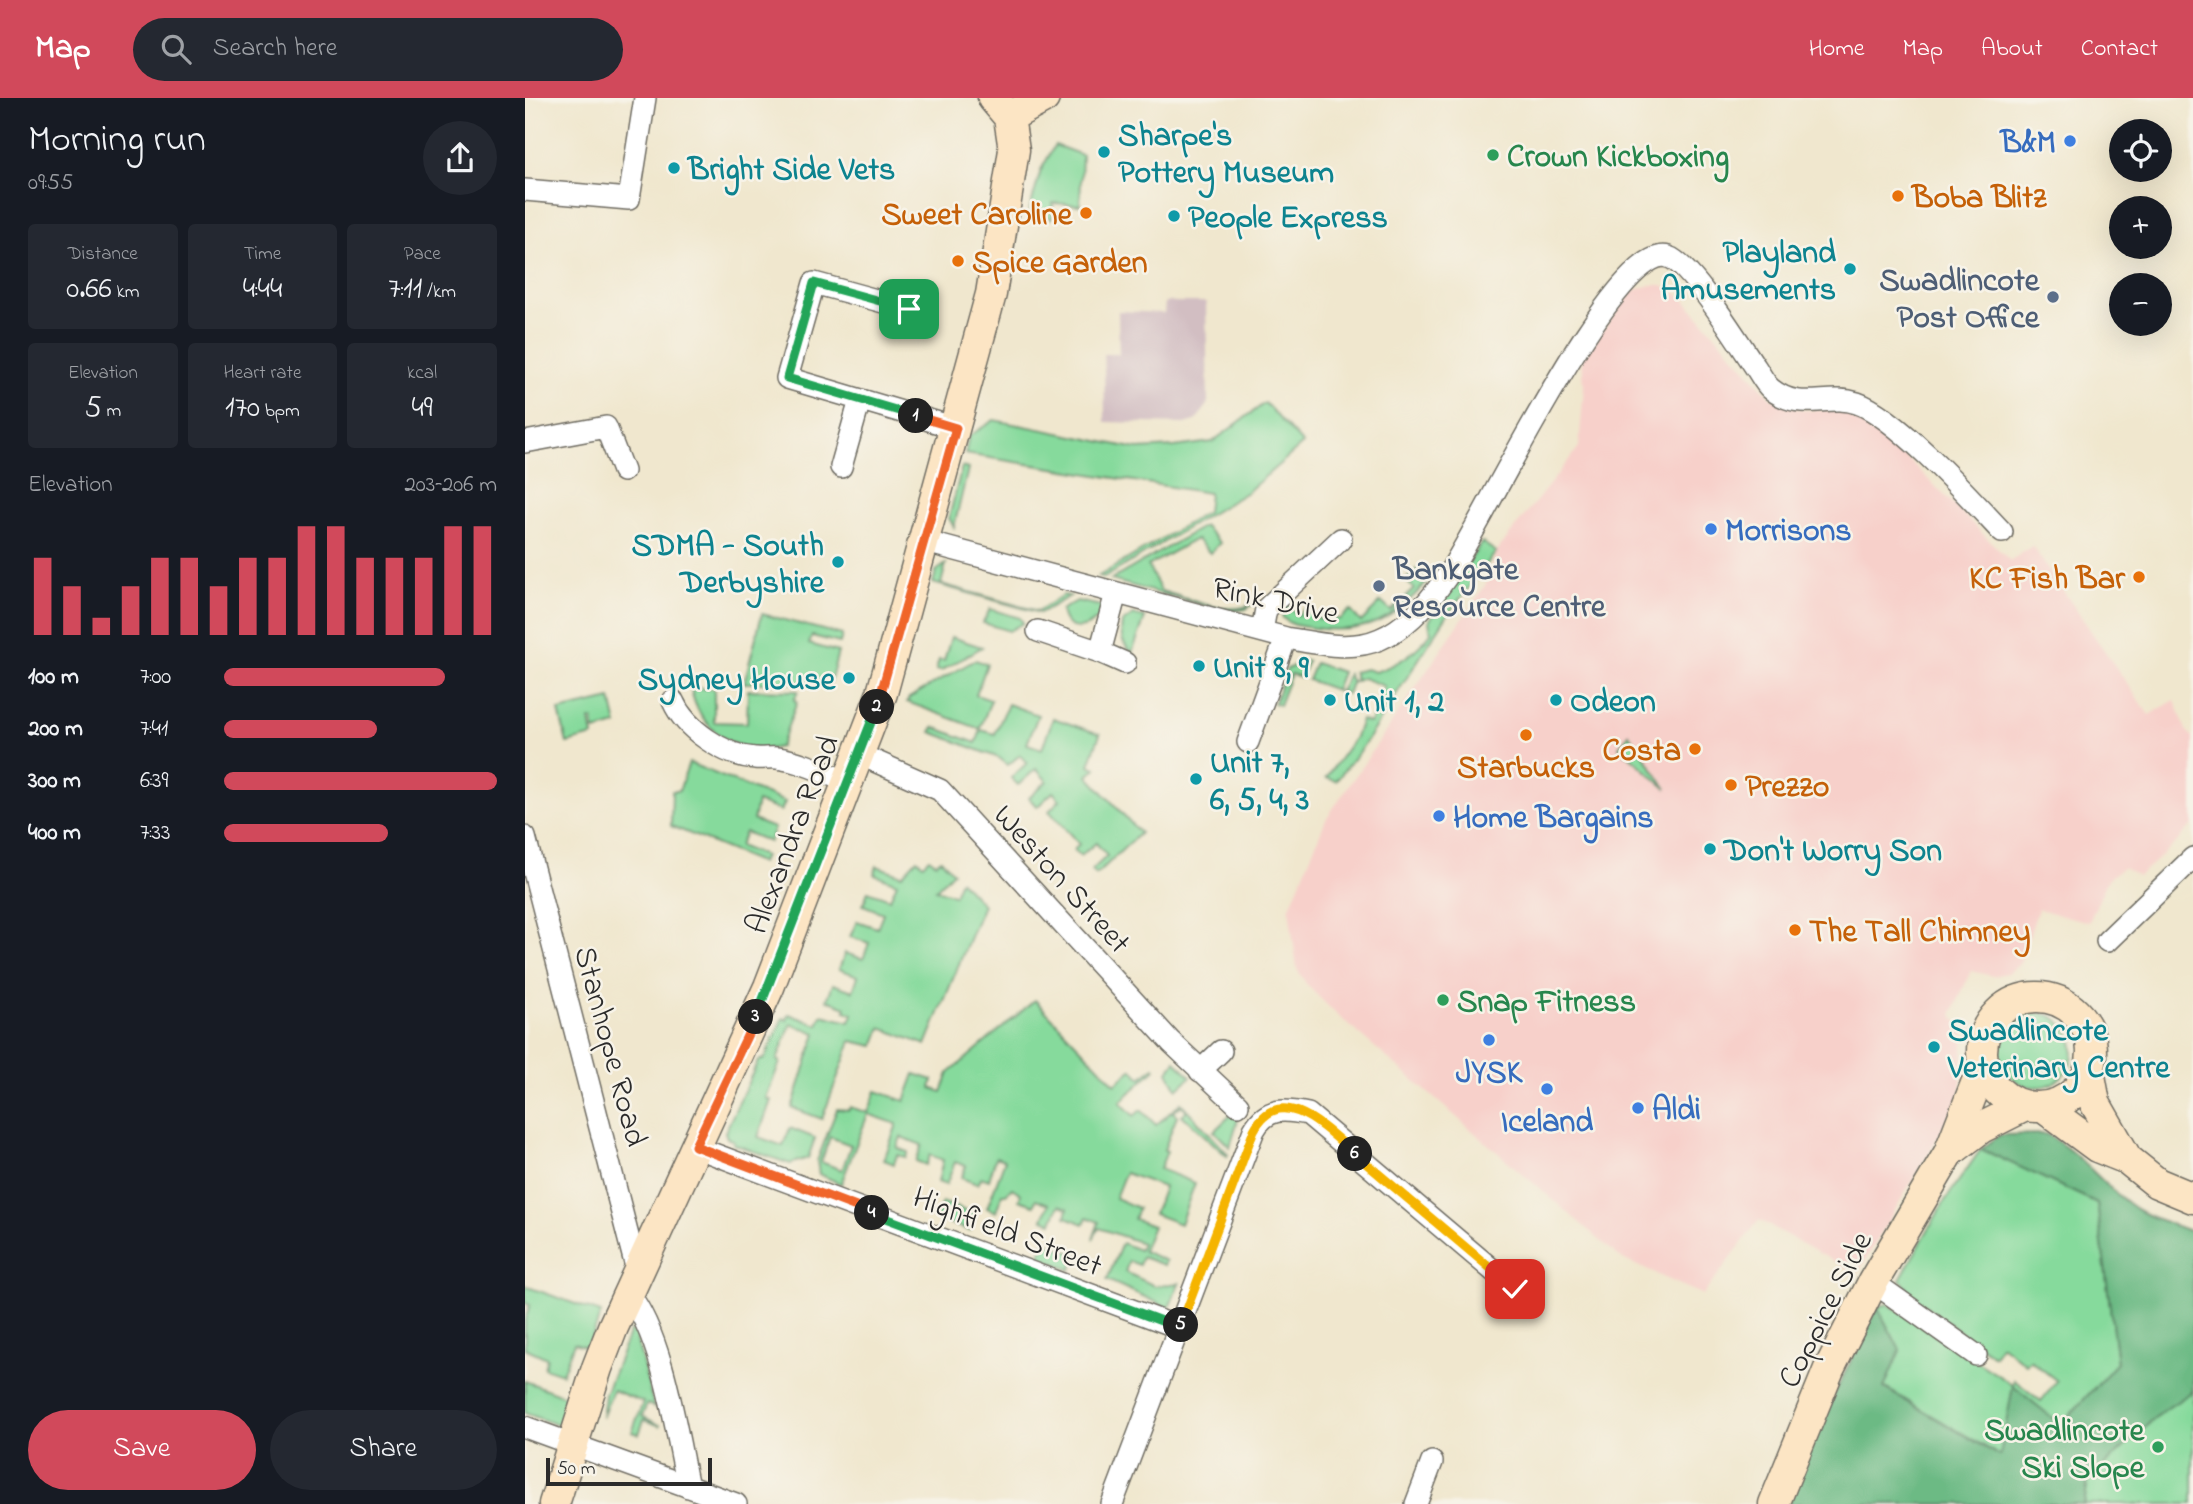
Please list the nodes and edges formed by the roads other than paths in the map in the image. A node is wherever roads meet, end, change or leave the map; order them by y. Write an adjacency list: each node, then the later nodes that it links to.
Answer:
1 (645, 98): 4 (street)
2 (1044, 98): 3 (street)
3 (1001, 107): 7 (street, Alexandra Road)
4 (525, 190)
5 (909, 309): 6 (street)
6 (860, 400): 7 (street); 9 (street)
7 (956, 428): 13 (street, Alexandra Road)
8 (525, 442): 10 (street)
9 (841, 467)
10 (623, 471)
11 (2002, 532): 17 (street, Rink Drive)
12 (1341, 539): 16 (street)
13 (926, 542): 14 (street, Rink Drive); 22 (street, Alexandra Road)
14 (1116, 593): 16 (street, Rink Drive); 18 (street)
15 (1038, 631): 18 (street)
16 (1262, 631): 17 (street, Rink Drive)
17 (1286, 638): 21 (street)
18 (1100, 652): 19 (street)
19 (1125, 663)
20 (673, 701): 23 (street)
21 (1248, 742)
22 (861, 755): 23 (street, Alexandra Road); 30 (street, Weston Street)
23 (850, 783): 33 (street, Alexandra Road)
24 (525, 837): 37 (street, Stanhope Road)
25 (2193, 858): 26 (street)
26 (2107, 941)
27 (1221, 1051): 30 (street)
28 (1983, 1066): 29 (street); 32 (street); 34 (street, Coppice Side)
29 (2089, 1070): 32 (street); 35 (street)
30 (1200, 1071): 31 (street, Weston Street)
31 (1238, 1105)
32 (2034, 1106): 34 (street, Coppice Side); 35 (street)
33 (695, 1146): 37 (street, Alexandra Road); 40 (street, Highfield Street)
34 (1949, 1153): 38 (street, Coppice Side)
35 (2127, 1159): 36 (street)
36 (2193, 1198)
37 (633, 1282): 43 (street, Alexandra Road); 45 (street, Stanhope Road)
38 (1873, 1282): 41 (street); 50 (street, Coppice Side)
39 (1515, 1289): 40 (street)
40 (1180, 1328): 48 (street)
41 (1976, 1355)
42 (525, 1427): 43 (street)
43 (573, 1445): 45 (street); 46 (street, Alexandra Road)
44 (1432, 1462): 49 (street)
45 (688, 1487): 47 (street)
46 (554, 1504)
47 (736, 1504)
48 (1112, 1504)
49 (1416, 1504)
50 (1774, 1504)

